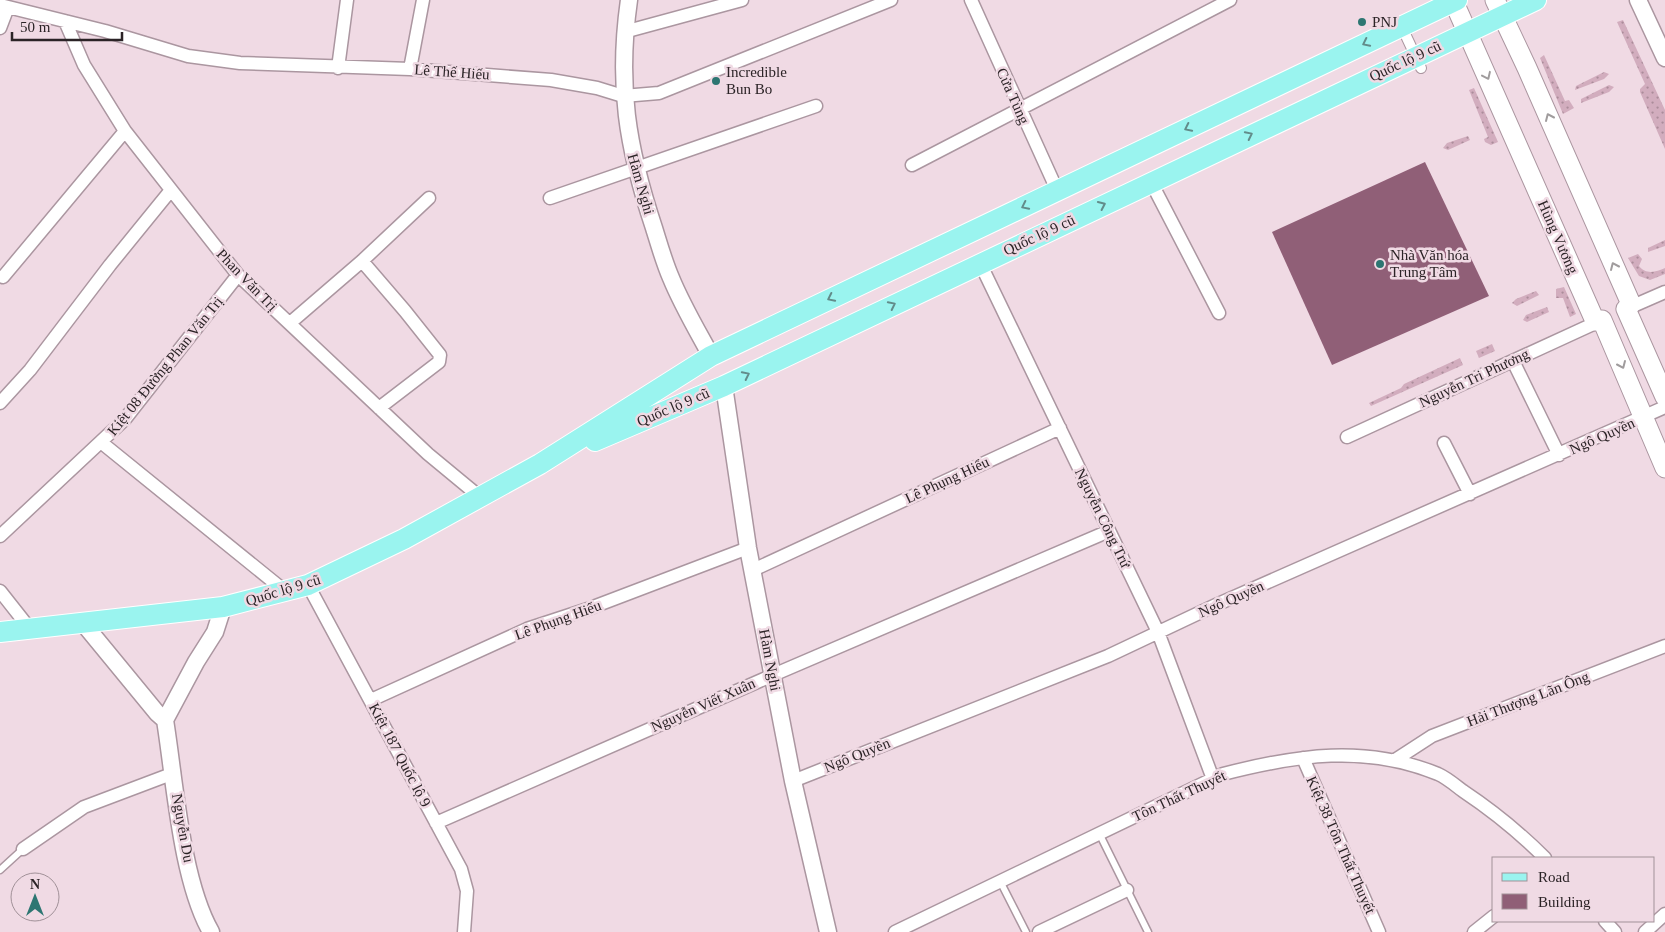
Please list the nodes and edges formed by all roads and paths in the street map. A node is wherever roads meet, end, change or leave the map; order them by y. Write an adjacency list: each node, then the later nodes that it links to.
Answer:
1 (347, 0): 20 (street)
2 (423, 0): 21 (street)
3 (629, 0): 16 (street, Hàm Nghi)
4 (742, 0): 16 (street)
5 (891, 0): 22 (street, Lê Thế Hiếu)
6 (971, 0): 24 (street, Cửa Tùng)
7 (1230, 0): 24 (street)
8 (1536, 0): 12 (main road, Quốc lộ 9 cũ)
9 (1638, 0): 18 (street)
10 (1455, 1): 14 (main road, Quốc lộ 9 cũ); 17 (main road, Hùng Vương)
11 (4, 6): 13 (street, Lê Thế Hiếu); 15 (street)
12 (1499, 8): 17 (main road, Quốc lộ 9 cũ); 41 (main road, one-way to 12)
13 (65, 21): 20 (street, Lê Thế Hiếu); 25 (street, Phan Văn Trị)
14 (1400, 23): 19 (street); 26 (main road, Quốc lộ 9 cũ, one-way to 26)
15 (0, 28)
16 (624, 32): 22 (street, Hàm Nghi)
17 (1466, 32): 19 (main road, Quốc lộ 9 cũ); 43 (main road, Hùng Vương, one-way to 43)
18 (1664, 52)
19 (1418, 61): 29 (main road, Quốc lộ 9 cũ, one-way to 19)
20 (338, 68): 21 (street, Lê Thế Hiếu)
21 (410, 69): 22 (street, Lê Thế Hiếu)
22 (623, 96): 28 (street, Hàm Nghi)
23 (816, 106): 28 (street)
24 (1019, 109): 27 (street); 31 (street, Cửa Tùng)
25 (125, 131): 30 (street, Phan Văn Trị); 39 (street)
26 (1137, 152): 29 (main road); 31 (main road, Quốc lộ 9 cũ)
27 (912, 165)
28 (636, 168): 33 (street); 45 (street, Hàm Nghi)
29 (1151, 182): 34 (main road, Quốc lộ 9 cũ, one-way to 29); 42 (street)
30 (171, 190): 38 (street, Phan Văn Trị); 49 (street)
31 (1057, 190): 34 (main road); 35 (main road, Quốc lộ 9 cũ, one-way to 35)
32 (429, 198): 36 (street)
33 (550, 198)
34 (1070, 220): 37 (main road, Quốc lộ 9 cũ)
35 (967, 234): 37 (main road); 45 (main road, Quốc lộ 9 cũ, one-way to 45)
36 (362, 261): 44 (street); 51 (street)
37 (980, 263): 47 (main road, Quốc lộ 9 cũ, one-way to 37); 53 (street, Nguyễn Công Trứ)
38 (238, 274): 44 (street, Phan Văn Trị); 55 (street, Kiệt 08 Đường Phan Văn Trị)
39 (3, 277)
40 (1665, 292): 41 (street)
41 (1628, 307): 43 (main road); 48 (main road)
42 (1218, 313)
43 (1598, 320): 46 (street, Nguyễn Tri Phương); 52 (main road, Hùng Vương, one-way to 52)
44 (290, 323): 51 (street, Phan Văn Trị)
45 (711, 356): 47 (main road); 58 (main road, Quốc lộ 9 cũ)
46 (1513, 361): 54 (street, Nguyễn Tri Phương); 57 (street)
47 (724, 386): 58 (main road, Quốc lộ 9 cũ); 64 (street, Hàm Nghi)
48 (1665, 397)
49 (0, 403)
50 (1665, 407): 52 (street, Ngô Quyền)
51 (379, 408): 61 (street, Phan Văn Trị)
52 (1645, 417): 57 (street, Ngô Quyền); 59 (main road, Hùng Vương)
53 (1060, 428): 62 (street, Nguyễn Công Trứ); 65 (street, Lê Phụng Hiểu)
54 (1347, 436)
55 (102, 443): 63 (street, Kiệt 08 Đường Phan Văn Trị); 68 (street)
56 (1444, 443): 60 (street)
57 (1559, 455): 60 (street, Ngô Quyền)
58 (540, 464): 61 (main road, Quốc lộ 9 cũ)
59 (1665, 468)
60 (1470, 494): 73 (street, Ngô Quyền)
61 (480, 497): 66 (main road, Quốc lộ 9 cũ)
62 (1109, 531): 73 (street, Nguyễn Công Trứ); 75 (street, Nguyễn Viết Xuân)
63 (0, 536)
64 (748, 548): 65 (street, Hàm Nghi); 76 (street, Lê Phụng Hiểu)
65 (753, 570): 75 (street, Hàm Nghi)
66 (308, 585): 68 (main road, Quốc lộ 9 cũ); 76 (street, Kiệt 187 Quốc lộ 9)
67 (0, 591): 71 (street)
68 (286, 592): 69 (main road, Quốc lộ 9 cũ)
69 (222, 607): 70 (main road, Quốc lộ 9 cũ); 77 (street)
70 (82, 623): 71 (main road, Quốc lộ 9 cũ); 77 (street)
71 (30, 629): 72 (main road, Quốc lộ 9 cũ)
72 (0, 632)
73 (1158, 632): 81 (street, Nguyễn Công Trứ); 82 (street, Ngô Quyền)
74 (1665, 646): 79 (street, Hải Thượng Lãn Ông)
75 (773, 675): 82 (street, Hàm Nghi); 83 (street, Nguyễn Viết Xuân)
76 (371, 700): 83 (street, Kiệt 187 Quốc lộ 9)
77 (165, 720): 80 (street, Nguyễn Du)
78 (1303, 758): 79 (street, Tôn Thất Thuyết); 81 (street, Tôn Thất Thuyết); 100 (street, Kiệt 38 Tôn Thất Thuyết)
79 (1395, 760): 86 (street, Tôn Thất Thuyết)
80 (174, 772): 85 (street); 93 (street, Nguyễn Du)
81 (1213, 779): 84 (street, Tôn Thất Thuyết)
82 (793, 781): 95 (street, Hàm Nghi)
83 (436, 823): 94 (street, Kiệt 187 Quốc lộ 9)
84 (1099, 834): 88 (street, Tôn Thất Thuyết); 89 (lane)
85 (23, 849): 87 (lane)
86 (1544, 857)
87 (0, 870)
88 (1000, 881): 96 (street, Tôn Thất Thuyết); 97 (lane)
89 (1127, 890): 98 (street); 99 (lane)
90 (1665, 914): 103 (street)
91 (1492, 918): 101 (street)
92 (1606, 922): 102 (street)
93 (211, 932)
94 (464, 932)
95 (828, 932)
96 (895, 932)
97 (1026, 932)
98 (1039, 932)
99 (1148, 932)
100 (1379, 932)
101 (1474, 932)
102 (1615, 932)
103 (1646, 932)

